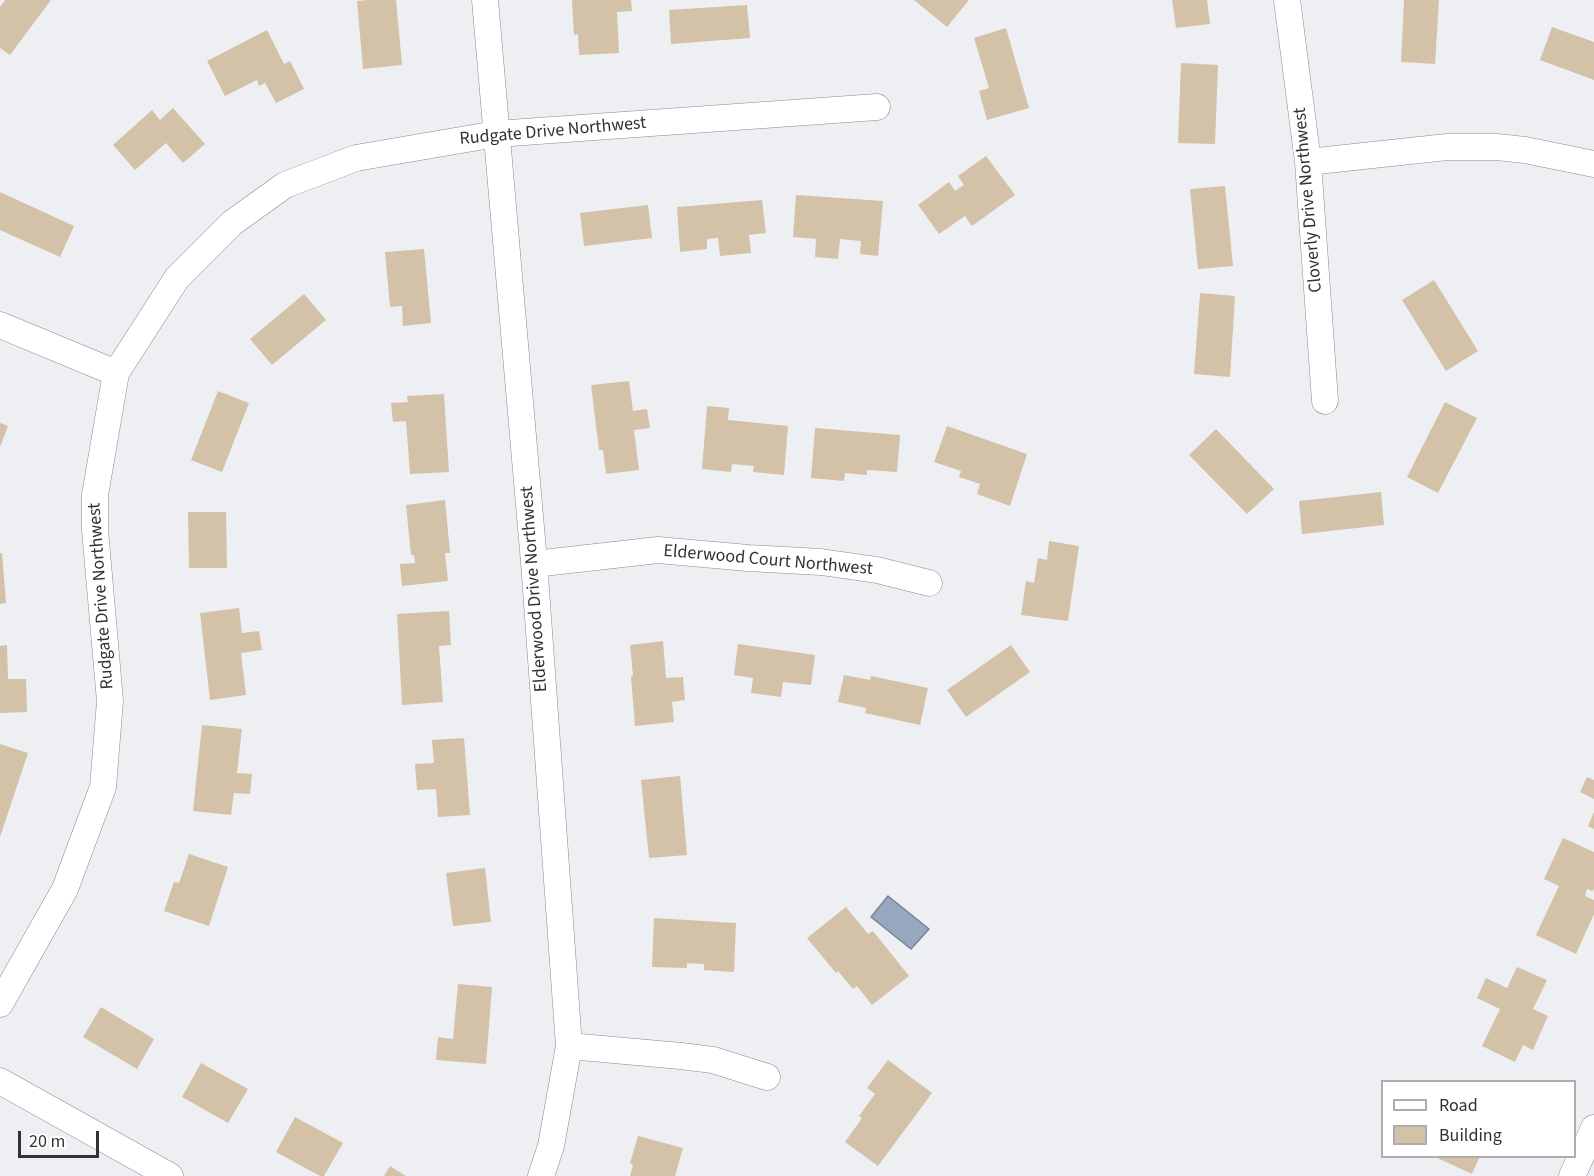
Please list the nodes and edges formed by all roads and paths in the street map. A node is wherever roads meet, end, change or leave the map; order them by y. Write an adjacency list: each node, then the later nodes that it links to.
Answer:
1 (484, 0): 4 (street, Elderwood Drive Northwest)
2 (1287, 0): 5 (street, Cloverly Drive Northwest)
3 (877, 107): 4 (street, Rudgate Drive Northwest)
4 (496, 134): 8 (street, Rudgate Drive Northwest); 10 (street, Elderwood Drive Northwest)
5 (1308, 162): 6 (street); 9 (street, Cloverly Drive Northwest)
6 (1594, 164)
7 (0, 325): 8 (street)
8 (116, 373): 12 (street, Rudgate Drive Northwest)
9 (1326, 401)
10 (534, 564): 11 (street, Elderwood Court Northwest); 13 (street, Elderwood Drive Northwest)
11 (929, 583)
12 (0, 1004)
13 (569, 1046): 14 (street); 18 (street, Elderwood Drive Northwest)
14 (767, 1077)
15 (0, 1081): 17 (street)
16 (1594, 1128): 19 (street)
17 (170, 1176)
18 (541, 1176)
19 (1572, 1176)

